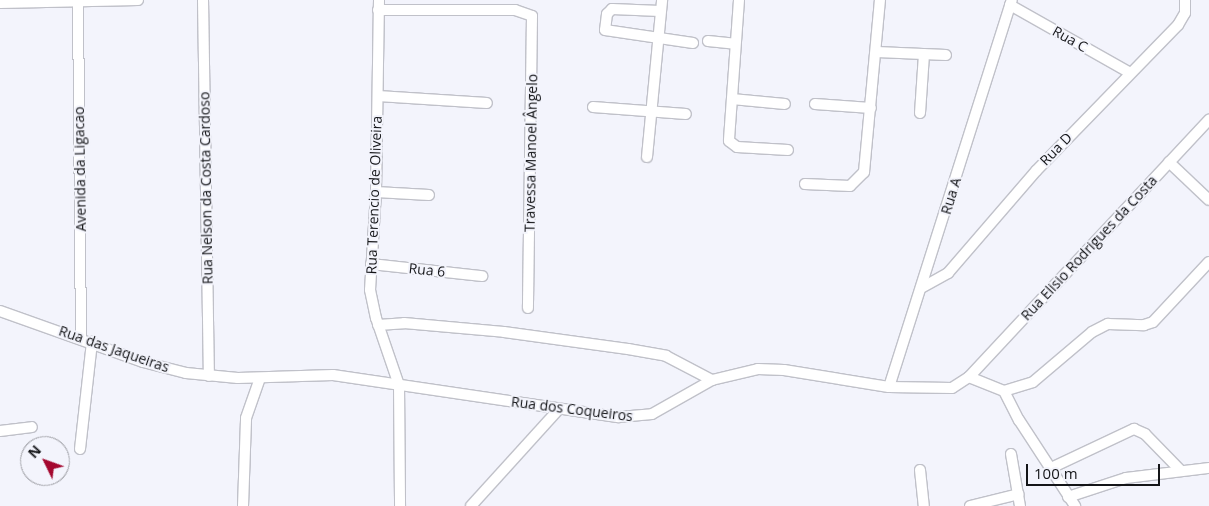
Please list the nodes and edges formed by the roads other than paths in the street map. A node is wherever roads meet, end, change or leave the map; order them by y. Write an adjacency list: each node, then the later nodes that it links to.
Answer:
1 (138, 0): 6 (street)
2 (203, 0): 47 (street, Rua Nelson da Costa Cardoso)
3 (662, 0): 11 (street)
4 (739, 0): 15 (street)
5 (880, 0): 16 (street)
6 (78, 1): 7 (street); 45 (street, Avenida da Ligacao)
7 (0, 3)
8 (1011, 3): 19 (street, Rua C); 41 (street, Rua A)
9 (1186, 4): 19 (street, Rua D)
10 (378, 5): 20 (street, Rua Terencio de Oliveira); 42 (street, Travessa Manoel Ângelo)
11 (660, 11): 12 (street); 12 (street)
12 (657, 38): 14 (street); 27 (street)
13 (708, 41): 15 (street)
14 (693, 43)
15 (736, 44): 21 (street)
16 (877, 52): 17 (street); 26 (street)
17 (924, 54): 18 (street); 28 (street)
18 (946, 55)
19 (1130, 72): 41 (street, Rua D)
20 (378, 96): 22 (street); 35 (street, Rua Terencio de Oliveira)
21 (732, 99): 23 (street); 31 (street)
22 (487, 103)
23 (786, 104)
24 (815, 104): 26 (street)
25 (593, 107): 27 (street)
26 (871, 108): 34 (street)
27 (651, 112): 29 (street); 32 (street)
28 (920, 113)
29 (686, 114)
30 (1209, 120): 33 (street, Rua Elisio Rodrigues da Costa)
31 (788, 150)
32 (647, 157)
33 (1168, 162): 37 (street); 48 (street, Rua Elisio Rodrigues da Costa)
34 (805, 184)
35 (376, 192): 36 (street); 39 (street, Rua Terencio de Oliveira)
36 (429, 195)
37 (1209, 200)
38 (1209, 262): 53 (street)
39 (371, 264): 40 (street, Rua 6); 44 (street, Rua Terencio de Oliveira)
40 (482, 276)
41 (923, 287): 52 (street, Rua A)
42 (528, 308)
43 (0, 310): 45 (street, Rua das Jaqueiras)
44 (378, 325): 50 (street); 51 (street, Rua Terencio de Oliveira)
45 (81, 338): 46 (street, Rua das Jaqueiras)
46 (92, 342): 47 (street, Rua das Jaqueiras); 57 (street)
47 (209, 376): 49 (street, Rua das Jaqueiras)
48 (969, 377): 52 (street, Rua dos Coqueiros); 53 (street)
49 (260, 378): 51 (street, Rua dos Coqueiros); 65 (street)
50 (712, 380): 52 (street, Rua dos Coqueiros); 54 (street, Rua dos Coqueiros)
51 (399, 385): 54 (street, Rua dos Coqueiros); 66 (street, Rua Terencio de Oliveira)
52 (889, 387)
53 (1004, 391): 59 (street)
54 (558, 410): 67 (street)
55 (32, 427): 56 (street)
56 (0, 431)
57 (80, 449)
58 (1011, 454): 63 (street)
59 (1051, 468): 62 (street); 64 (street)
60 (1209, 468): 62 (street)
61 (920, 470): 68 (street)
62 (1180, 470): 64 (street)
63 (1019, 494): 69 (street); 70 (street)
64 (1068, 497): 71 (street)
65 (243, 506)
66 (400, 506)
67 (471, 506)
68 (924, 506)
69 (970, 506)
70 (1020, 506)
71 (1075, 506)

